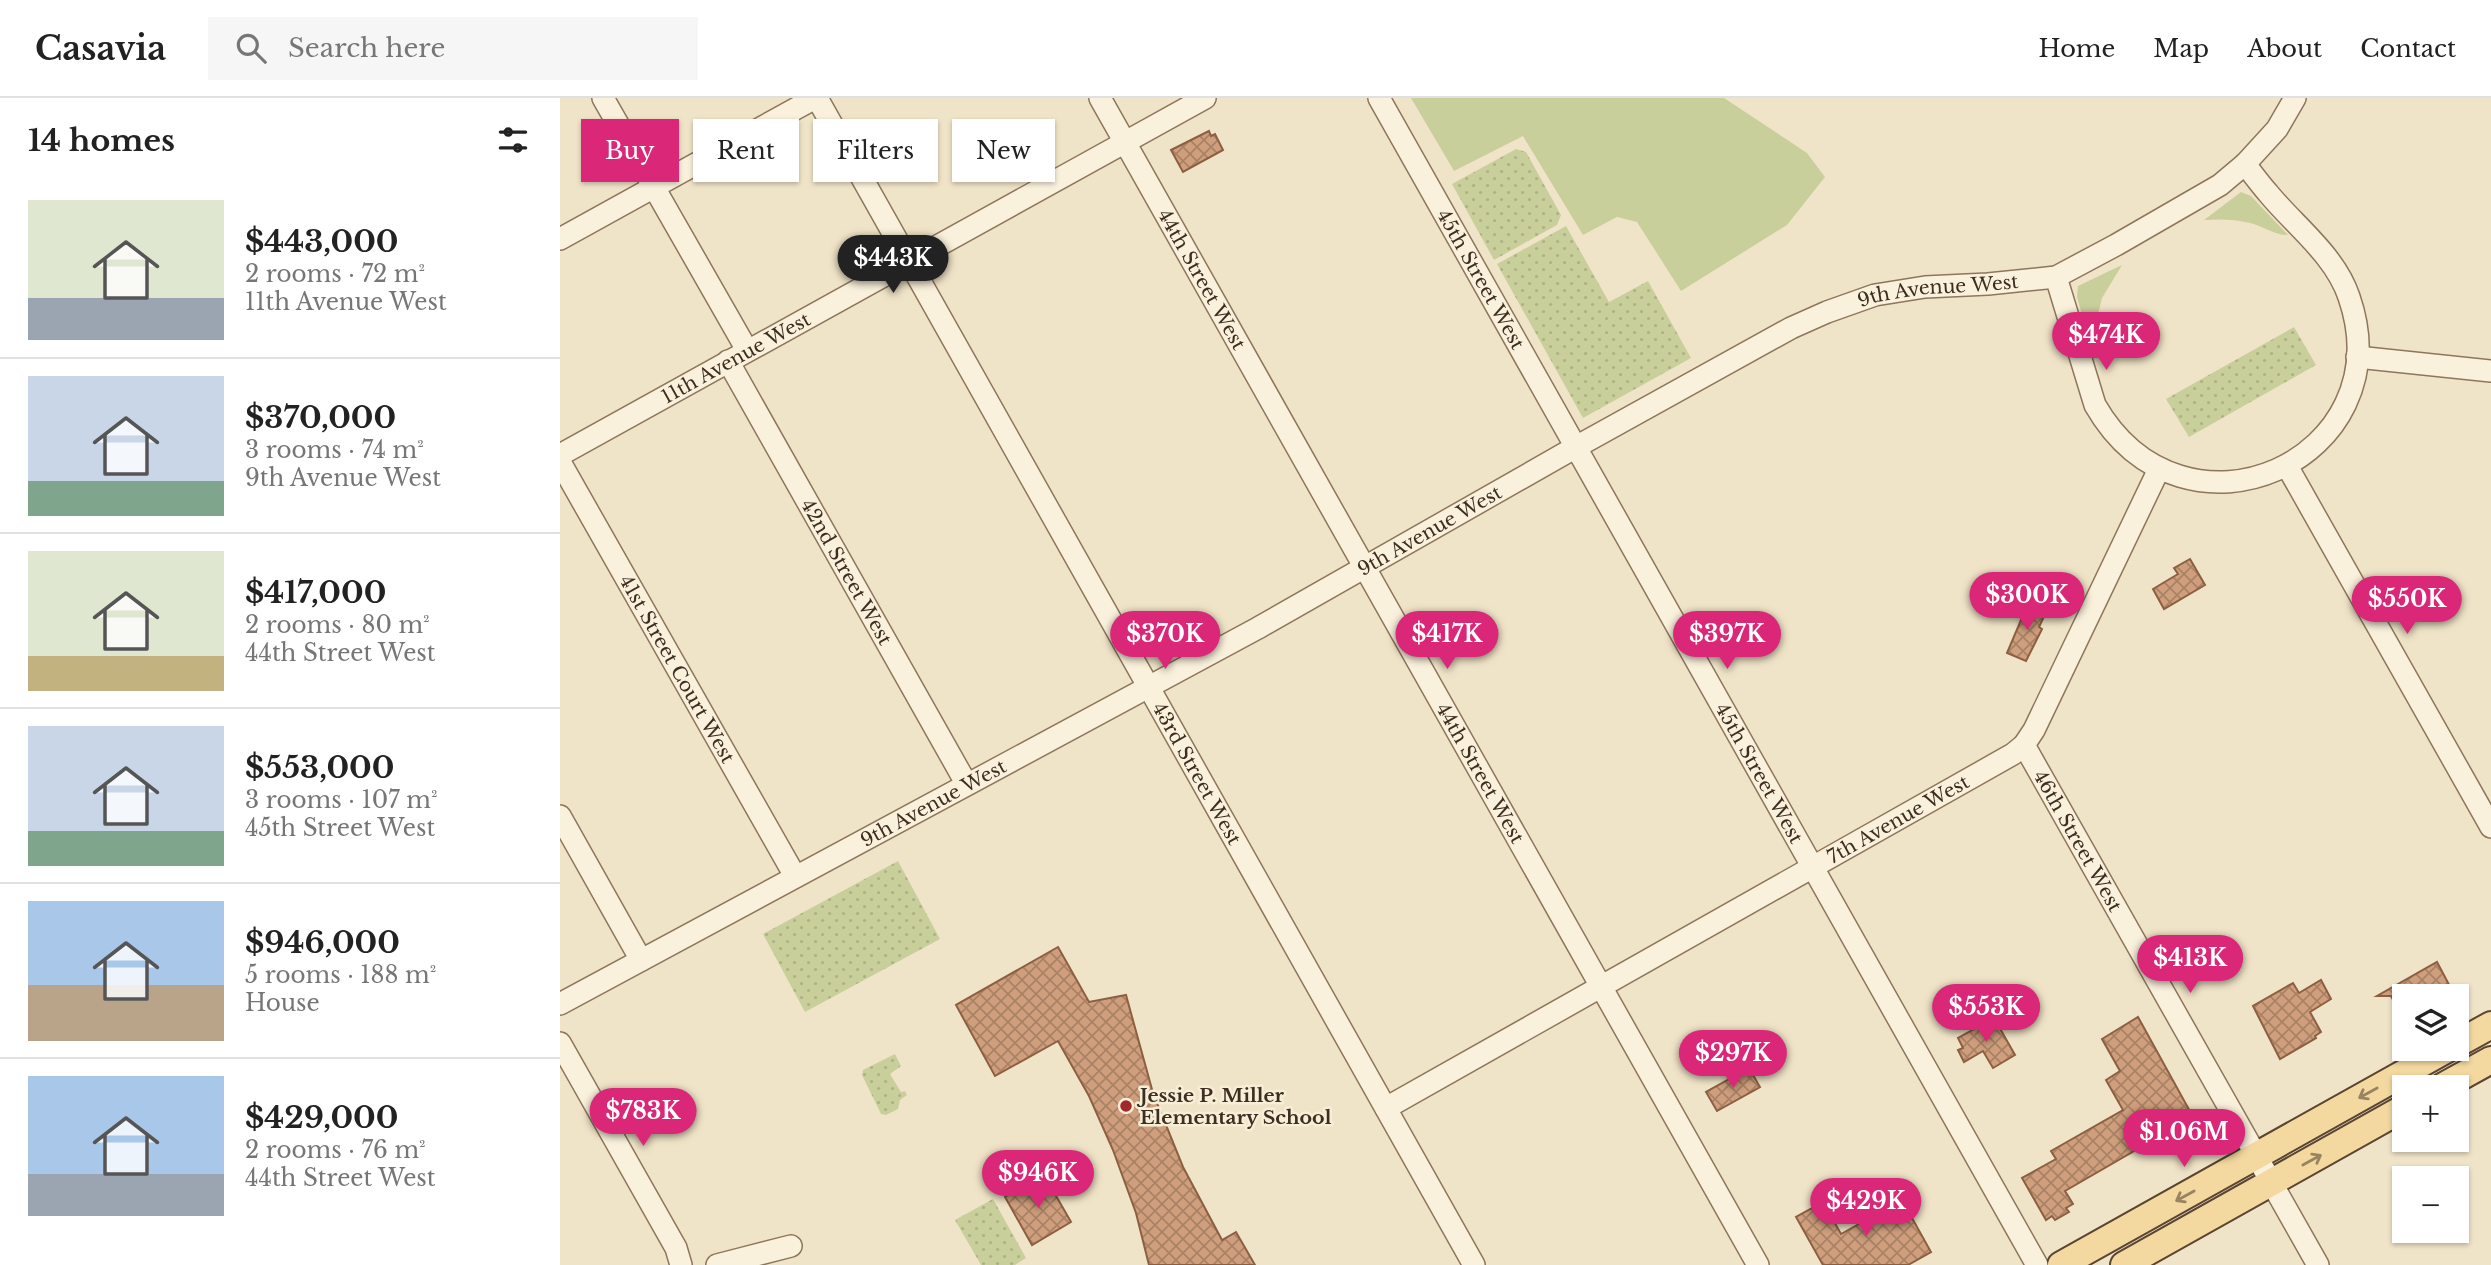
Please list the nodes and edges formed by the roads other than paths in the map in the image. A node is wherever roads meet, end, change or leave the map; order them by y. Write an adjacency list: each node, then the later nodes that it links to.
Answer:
1 (603, 98): 9 (street)
2 (816, 98): 9 (street); 11 (street, 43rd Street West)
3 (1100, 98): 7 (street, 44th Street West)
4 (1205, 98): 7 (street, 11th Avenue West)
5 (1380, 98): 17 (street, 45th Street West)
6 (2295, 98): 8 (street, 9th Avenue West)
7 (1125, 143): 11 (street, 11th Avenue West); 22 (street, 44th Street West)
8 (2245, 164): 12 (street, 9th Avenue West); 14 (street)
9 (654, 187): 10 (street); 13 (street)
10 (560, 239)
11 (909, 262): 13 (street, 11th Avenue West); 23 (street, 43rd Street West)
12 (2056, 276): 17 (street, 9th Avenue West); 21 (street)
13 (747, 350): 15 (street, 11th Avenue West)
14 (2357, 357): 16 (street); 20 (street)
15 (728, 361): 18 (street, 11th Avenue West); 25 (street, 42nd Street West)
16 (2491, 371)
17 (1576, 447): 22 (street, 9th Avenue West); 28 (street, 45th Street West)
18 (560, 455)
19 (560, 462): 29 (street, 41st Street Court West)
20 (2287, 466): 21 (street); 27 (street)
21 (2159, 469): 24 (street, 7th Avenue West)
22 (1364, 567): 23 (street, 9th Avenue West); 31 (street, 44th Street West)
23 (1150, 686): 25 (street, 9th Avenue West); 38 (street, 43rd Street West)
24 (2024, 745): 28 (street, 7th Avenue West); 40 (street, 46th Street West)
25 (966, 783): 29 (street, 9th Avenue West)
26 (560, 816): 30 (street)
27 (2491, 827)
28 (1813, 867): 31 (street, 7th Avenue West); 47 (street, 45th Street West)
29 (795, 876): 30 (street, 9th Avenue West)
30 (641, 960): 32 (street, 9th Avenue West)
31 (1602, 986): 38 (street, 7th Avenue West); 46 (street, 44th Street West)
32 (560, 1004)
33 (2469, 1040): 36 (street)
34 (560, 1043): 43 (street)
35 (2426, 1061): 40 (main road, one-way to 40)
36 (2489, 1064): 37 (main road)
37 (2467, 1075)
38 (1386, 1108): 45 (street, 43rd Street West)
39 (2392, 1115): 41 (main road, one-way to 39)
40 (2257, 1156): 41 (street, 46th Street West); 48 (main road, one-way to 48)
41 (2272, 1182): 49 (main road); 50 (street, 46th Street West)
42 (791, 1246): 44 (street)
43 (681, 1265)
44 (717, 1265)
45 (1475, 1265)
46 (1758, 1265)
47 (2037, 1265)
48 (2061, 1265)
49 (2124, 1265)
50 (2318, 1265)

